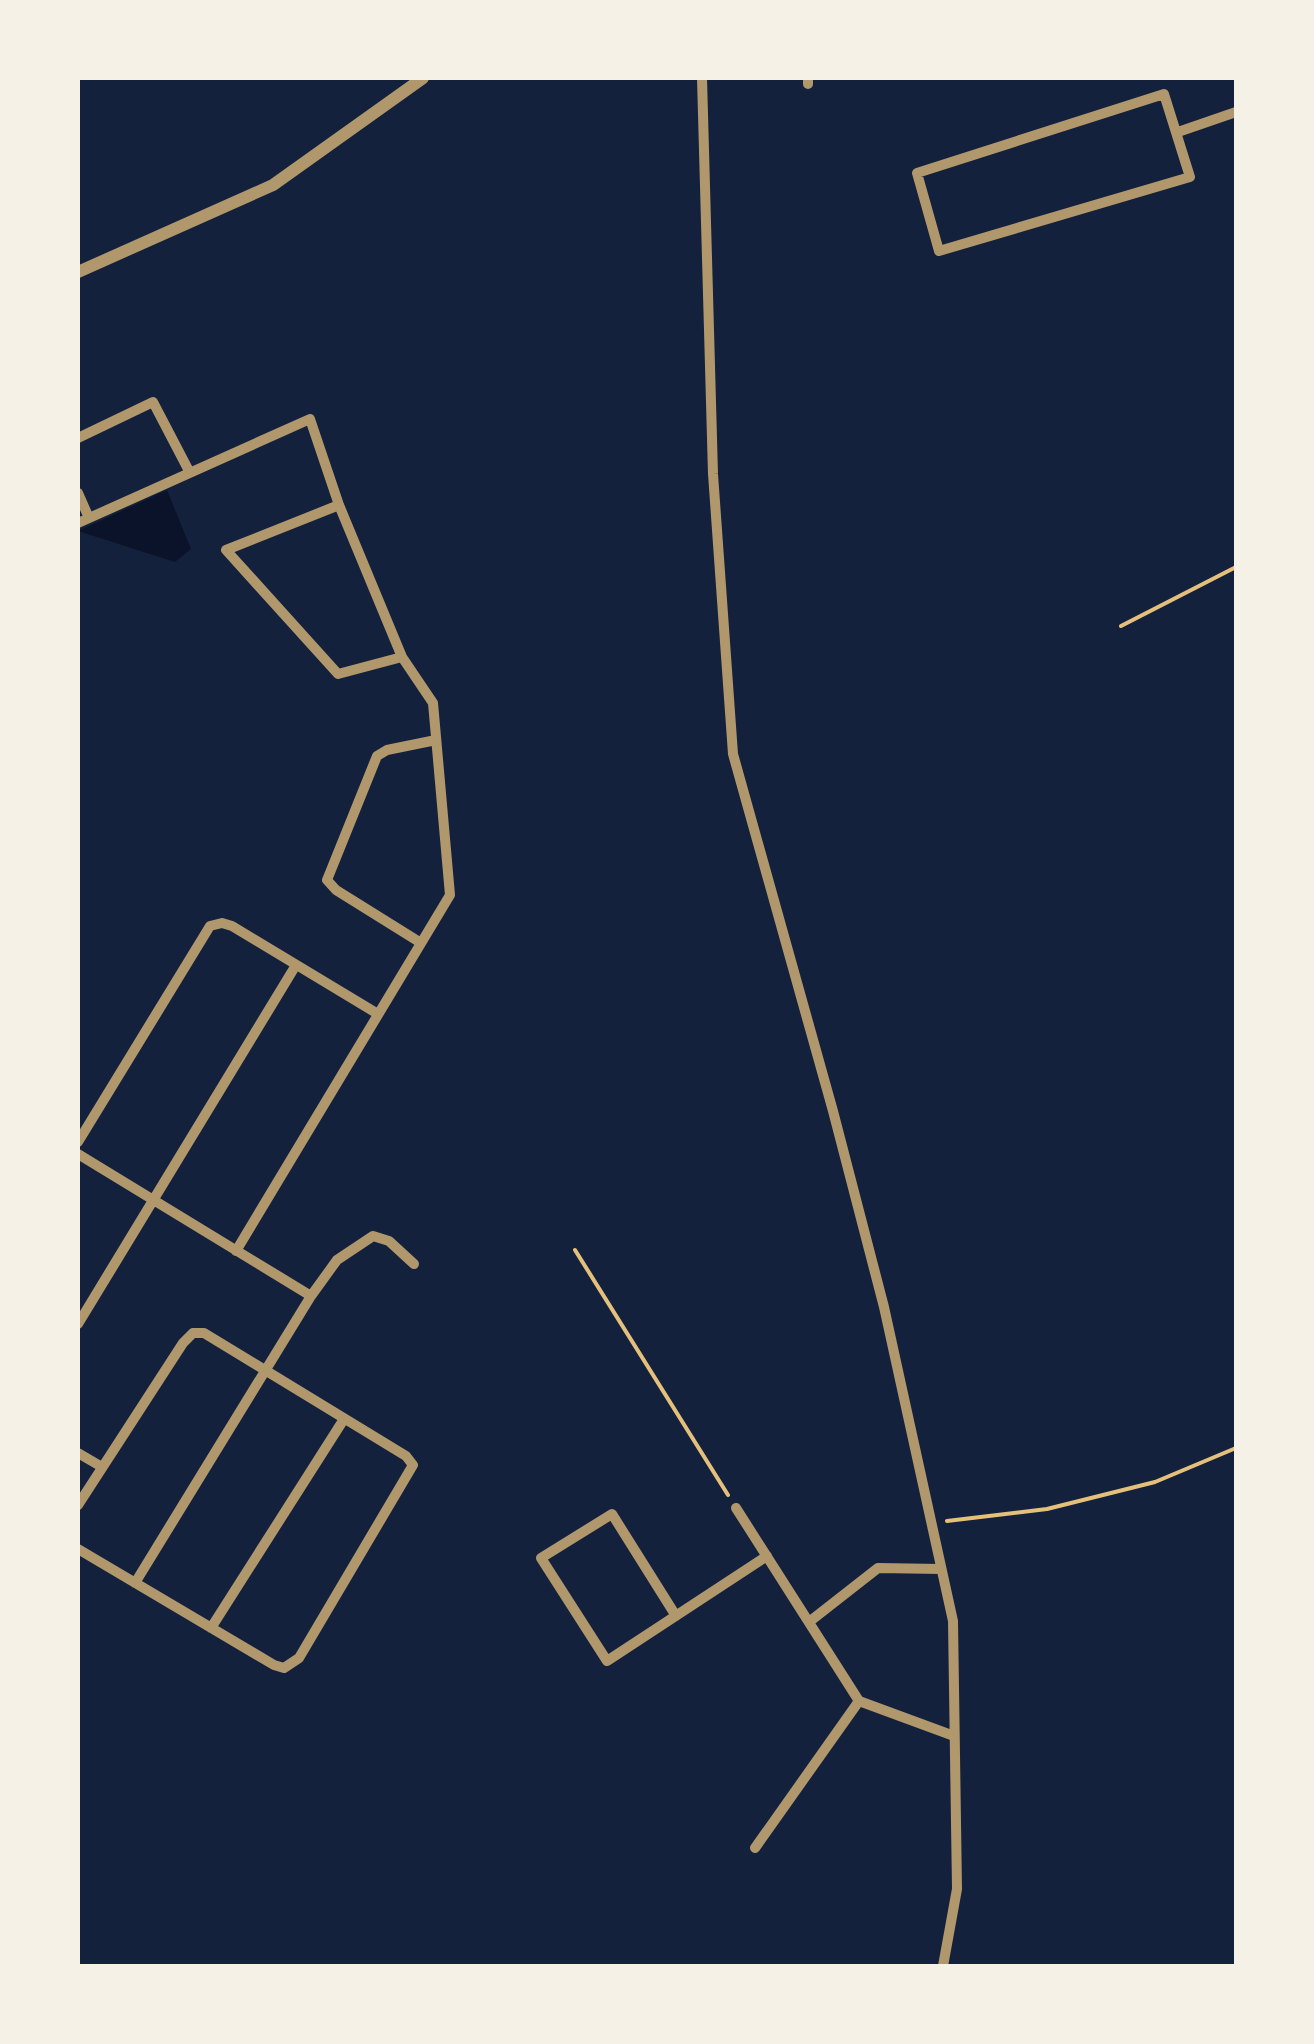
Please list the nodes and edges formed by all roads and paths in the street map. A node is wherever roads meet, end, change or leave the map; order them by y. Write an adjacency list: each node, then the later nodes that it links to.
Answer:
1 (422, 78): 5 (street)
2 (702, 78): 33 (street)
3 (1236, 112): 4 (street)
4 (1178, 132): 4 (street)
5 (78, 272)
6 (78, 438): 7 (street)
7 (189, 471): 9 (street); 10 (street)
8 (78, 493): 10 (street)
9 (339, 505): 13 (street); 13 (street)
10 (83, 520)
11 (1236, 567): 12 (path)
12 (1121, 626)
13 (402, 657): 14 (street)
14 (436, 740): 15 (street); 15 (street)
15 (421, 943): 17 (street)
16 (296, 965): 17 (street); 18 (street); 20 (street)
17 (378, 1014): 21 (street)
18 (78, 1142)
19 (78, 1154): 20 (street)
20 (153, 1200): 21 (street); 25 (street)
21 (236, 1250): 24 (street)
22 (575, 1250): 32 (path)
23 (414, 1264): 24 (street)
24 (311, 1296): 26 (street)
25 (78, 1324)
26 (266, 1371): 27 (street); 30 (street); 37 (street)
27 (344, 1418): 40 (street); 40 (street)
28 (1236, 1448): 33 (path)
29 (78, 1453): 30 (street)
30 (102, 1467): 31 (street)
31 (78, 1505)
32 (736, 1508): 35 (street)
33 (932, 1522): 36 (street)
34 (78, 1550): 37 (street)
35 (766, 1556): 38 (street); 39 (street)
36 (942, 1569): 39 (street); 42 (street)
37 (135, 1583): 40 (street)
38 (676, 1616): 38 (street)
39 (809, 1622): 41 (street)
40 (211, 1628)
41 (859, 1701): 42 (street); 43 (street)
42 (954, 1736): 44 (street)
43 (755, 1848)
44 (943, 1966)

